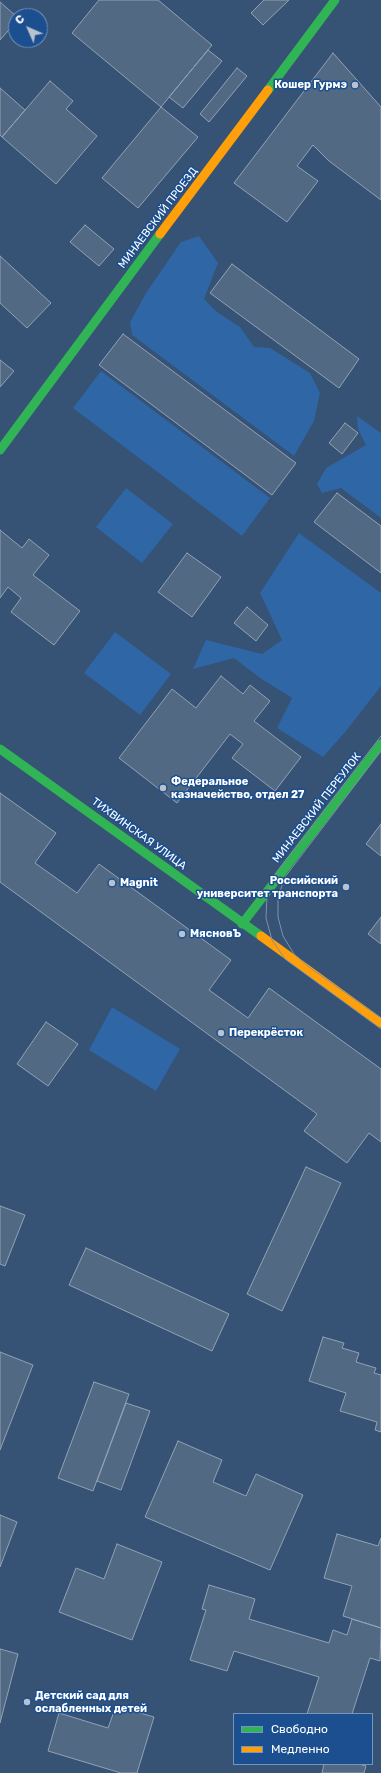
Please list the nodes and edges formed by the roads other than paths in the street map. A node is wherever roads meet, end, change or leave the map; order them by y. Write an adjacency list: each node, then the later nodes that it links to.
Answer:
1 (335, 0): 2 (street, МИНАЕВСКИЙ ПРОЕЗД)
2 (0, 450)
3 (381, 744): 5 (street, МИНАЕВСКИЙ ПЕРЕУЛОК)
4 (0, 749): 5 (street, ТИХВИНСКАЯ УЛИЦА)
5 (242, 924): 6 (street, ТИХВИНСКАЯ УЛИЦА)
6 (381, 1023)

